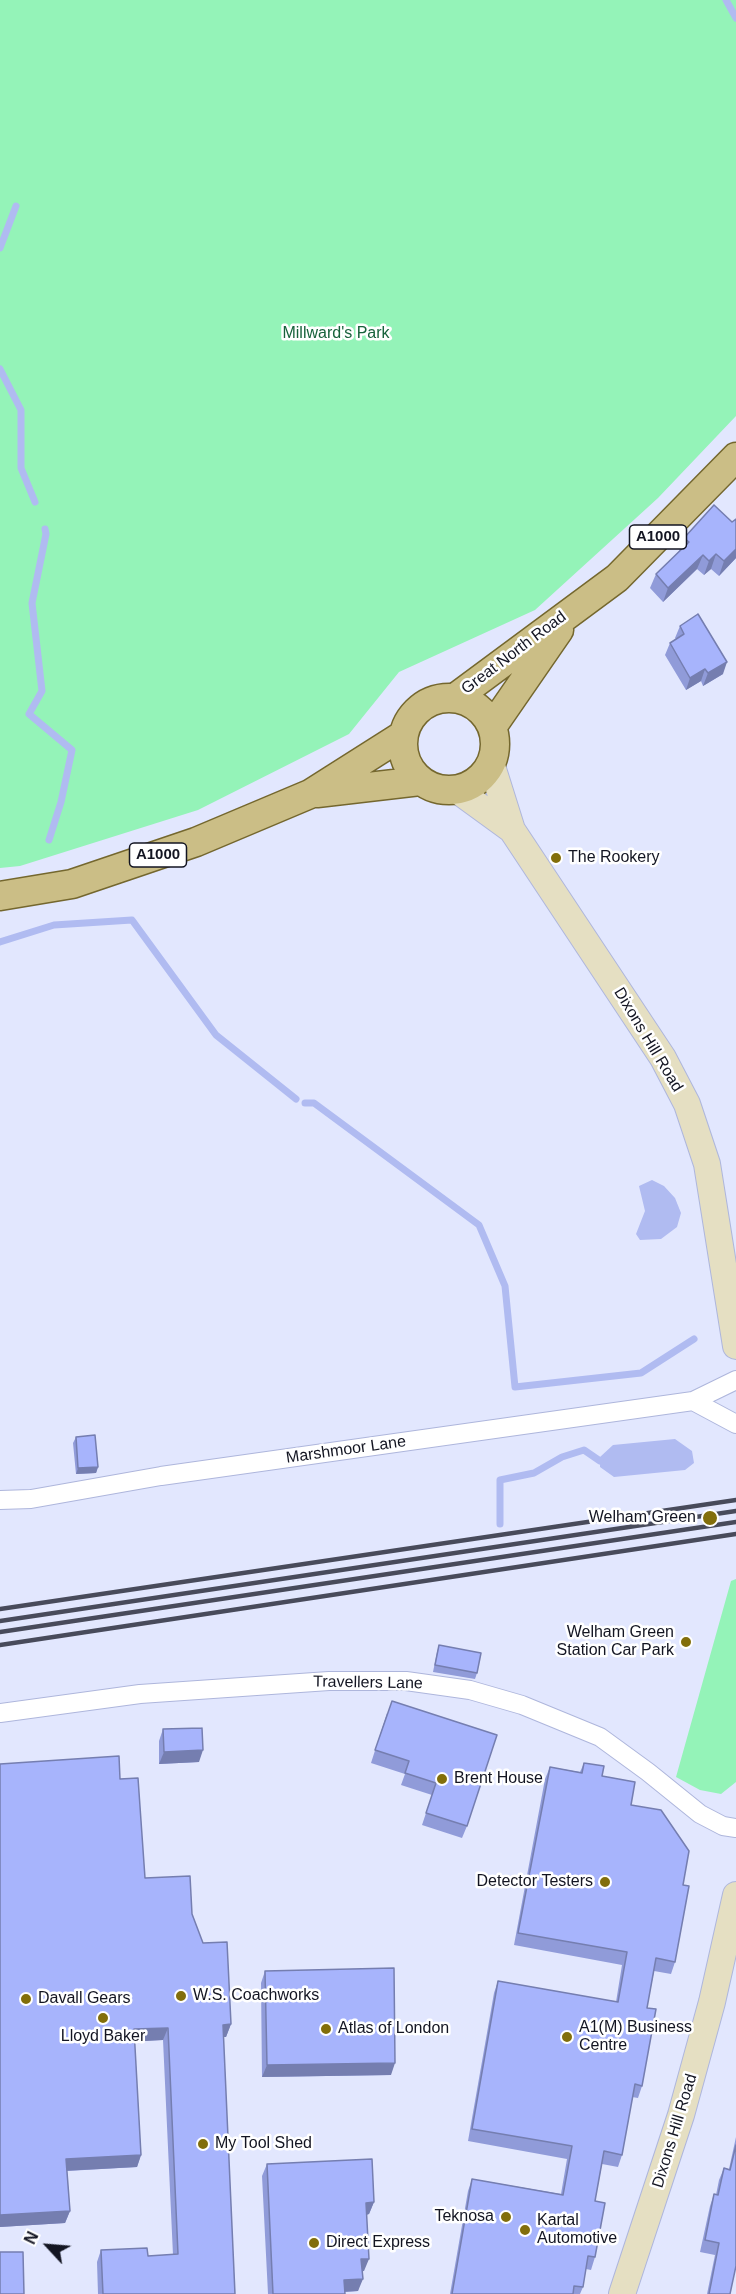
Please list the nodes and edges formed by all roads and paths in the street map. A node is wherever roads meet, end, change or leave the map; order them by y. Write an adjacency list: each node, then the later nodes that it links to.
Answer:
1 (736, 457): 2 (main road, Great North Road / A1000)
2 (573, 608): 3 (main road, Great North Road / A1000); 4 (main road, Great North Road / A1000)
3 (455, 698): 4 (main road); 5 (main road)
4 (492, 727): 6 (main road)
5 (403, 735): 7 (main road); 9 (main road, A1000)
6 (491, 763): 8 (main road); 10 (street, Dixons Hill Road)
7 (420, 781): 8 (main road); 9 (main road, A1000)
8 (457, 790): 10 (street, Dixons Hill Road)
9 (310, 794): 11 (main road, A1000)
10 (512, 830): 12 (street, Dixons Hill Road)
11 (0, 896)
12 (736, 1346)
13 (736, 1380): 14 (street, Marshmoor Lane)
14 (693, 1401): 15 (street); 16 (street, Marshmoor Lane)
15 (736, 1424)
16 (0, 1500)
17 (0, 1713): 18 (street, Travellers Lane)
18 (736, 1828)
19 (736, 1895): 20 (street, Dixons Hill Road)
20 (622, 2294)

